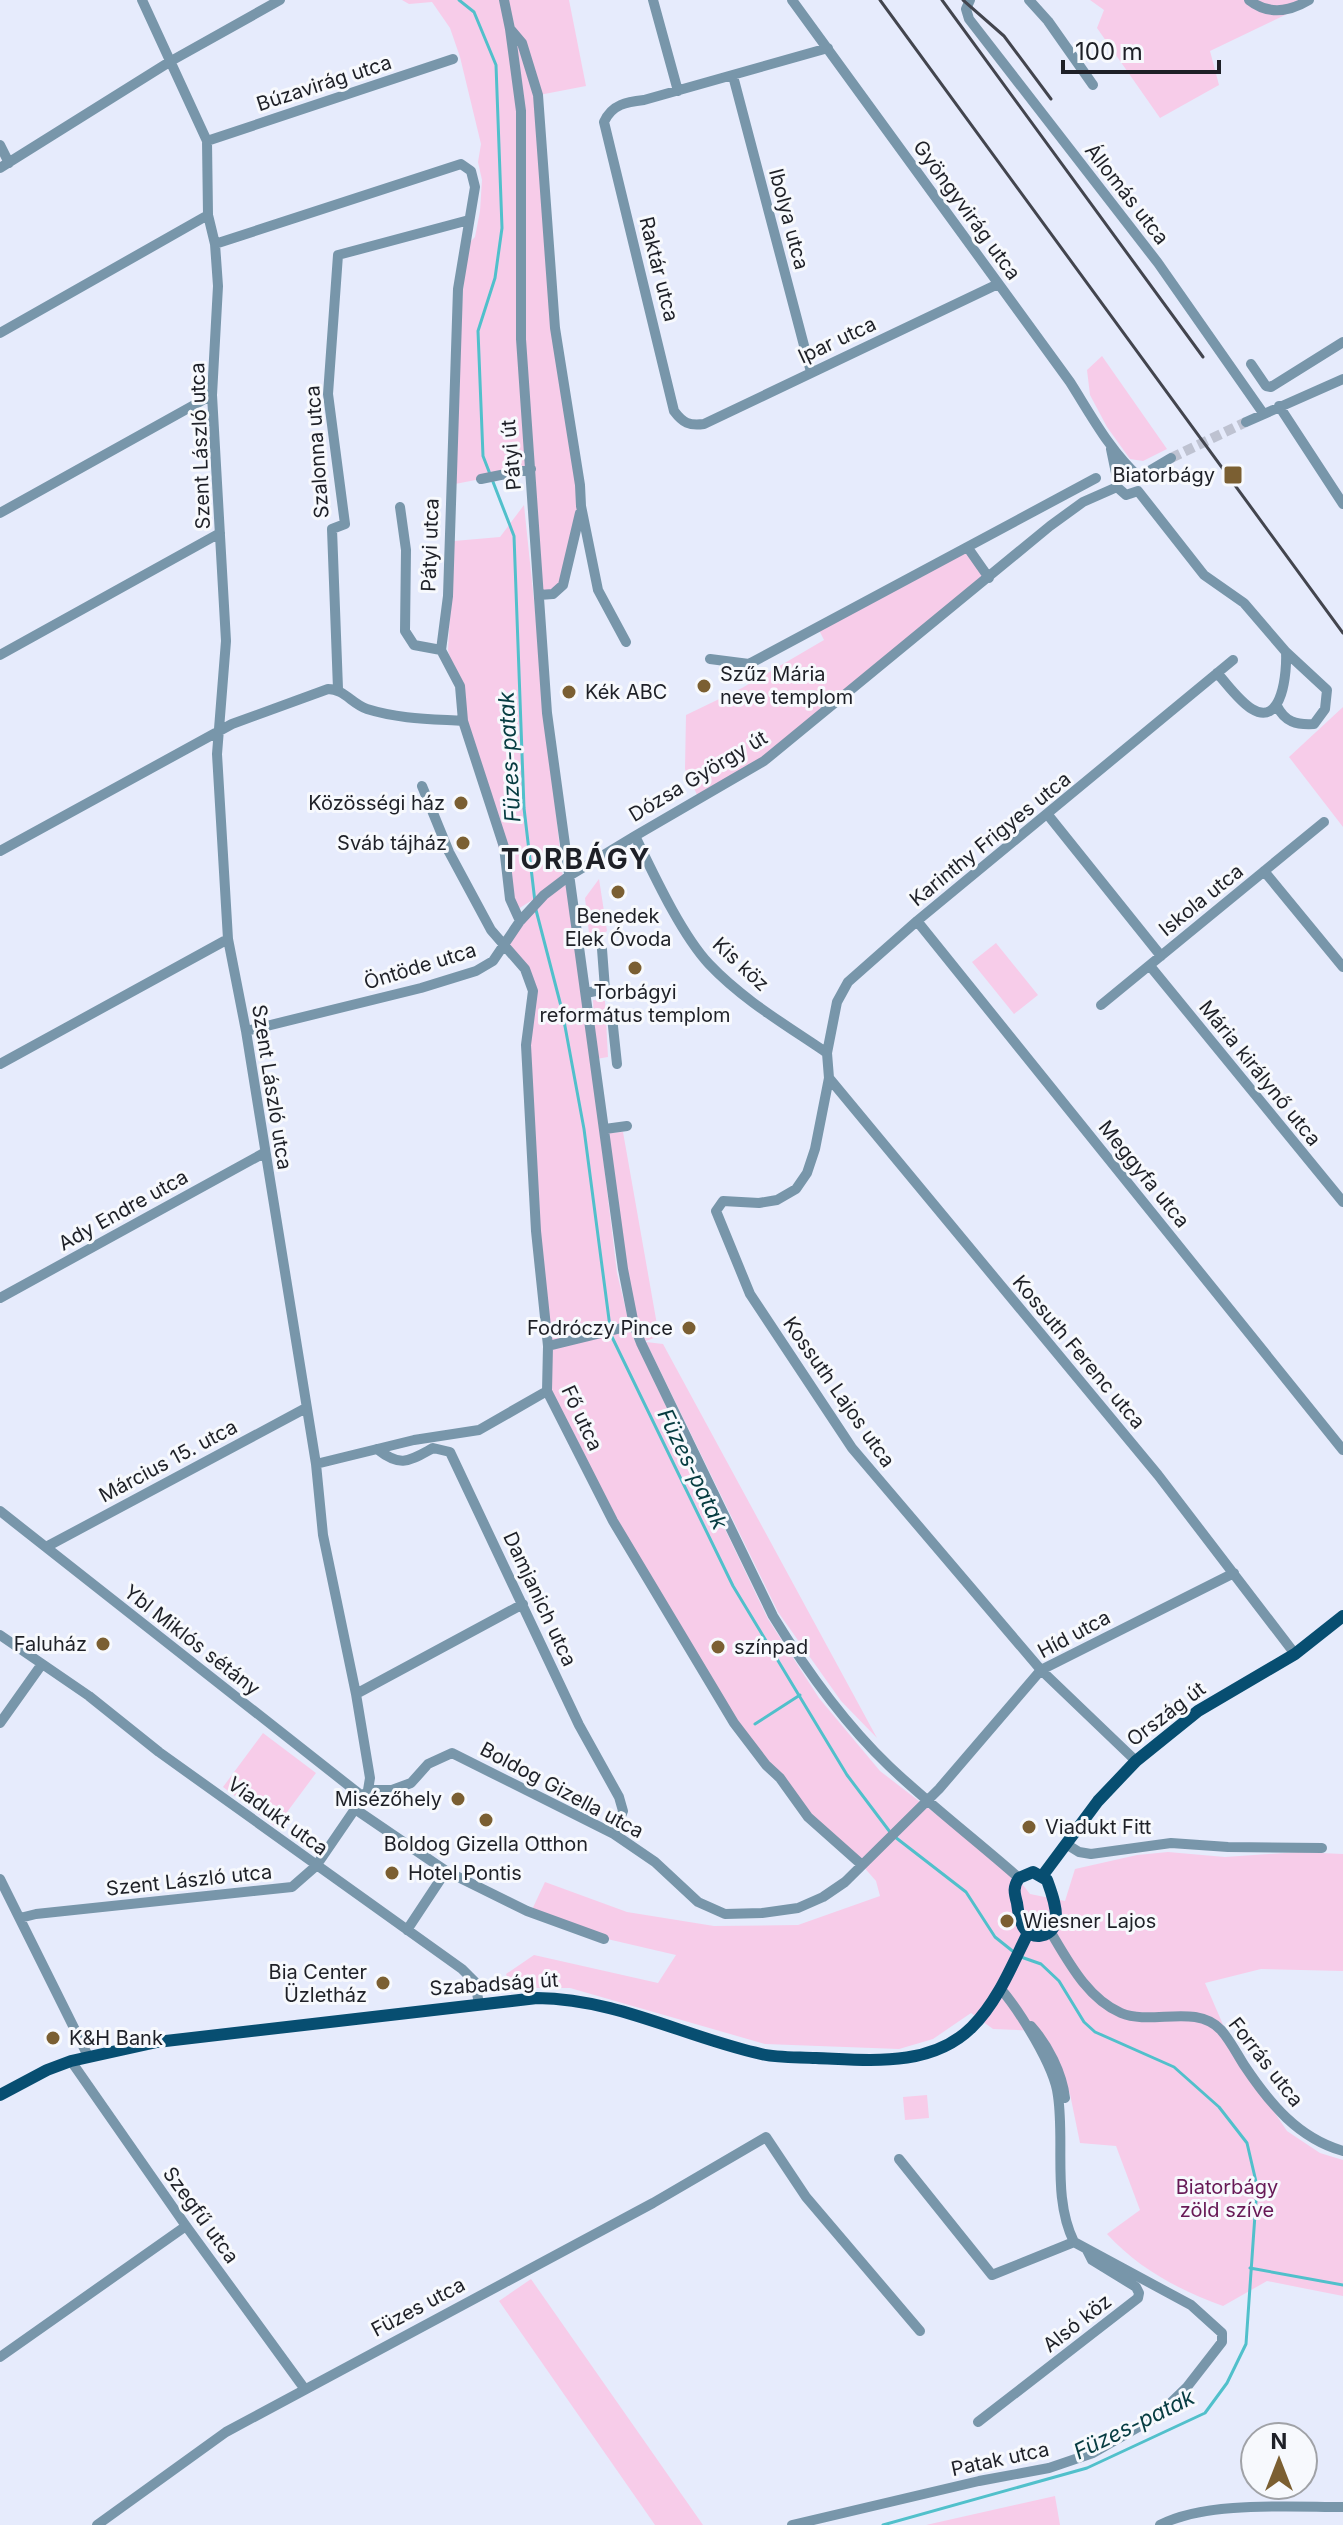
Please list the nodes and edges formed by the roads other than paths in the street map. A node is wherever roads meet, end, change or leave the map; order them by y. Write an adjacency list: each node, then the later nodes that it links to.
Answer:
1 (142, 0): 13 (street, Szent László utca)
2 (280, 0): 13 (street)
3 (504, 0): 10 (street)
4 (653, 0): 16 (street)
5 (792, 0): 11 (street, Gyöngyvirág utca)
6 (970, 0): 31 (street, Állomás utca)
7 (1029, 0): 15 (street)
8 (1249, 0): 9 (street)
9 (1309, 0)
10 (510, 29): 36 (street, Pátyi út); 45 (street)
11 (828, 48): 14 (street); 23 (street, Gyöngyvirág utca)
12 (453, 59): 17 (street, Búzavirág utca)
13 (171, 61): 17 (street, Szent László utca); 19 (street)
14 (733, 76): 16 (street); 27 (street, Ibolya utca)
15 (1093, 85)
16 (678, 91): 33 (street, Raktár utca)
17 (207, 141): 20 (street, Szent László utca)
18 (0, 145): 19 (street)
19 (4, 166)
20 (208, 215): 22 (street, Szent László utca); 24 (street)
21 (469, 220): 22 (street, Pátyi utca); 53 (street, Pátyi utca); 59 (street, Szalonna utca)
22 (215, 244): 29 (street, Szent László utca)
23 (998, 284): 27 (street, Ipar utca); 34 (street, Gyöngyvirág utca)
24 (0, 333)
25 (1343, 342): 26 (street)
26 (1251, 364)
27 (811, 372): 33 (street, Ipar utca)
28 (1343, 379): 30 (street)
29 (212, 395): 47 (street); 48 (street, Szent László utca)
30 (1279, 406): 31 (street); 43 (street)
31 (1263, 413): 32 (street)
32 (1246, 422)
33 (692, 426)
34 (1109, 443): 37 (street, Gyöngyvirág utca); 40 (street, Gyöngyvirág utca)
35 (1171, 458): 37 (street, Dózsa György út)
36 (531, 469): 39 (street); 51 (street, Pátyi út)
37 (1135, 474): 40 (street, Dózsa György út); 41 (street)
38 (1096, 478): 42 (street)
39 (481, 479)
40 (1117, 483): 41 (street); 44 (street, Dózsa György út)
41 (1138, 491): 54 (street)
42 (1070, 492): 44 (street); 49 (street)
43 (1343, 504)
44 (1078, 505): 50 (street, Dózsa György út)
45 (581, 506): 51 (street); 52 (street)
46 (400, 507): 53 (street)
47 (0, 513)
48 (220, 533): 55 (street); 62 (street, Szent László utca)
49 (968, 548): 50 (street); 56 (street)
50 (989, 578): 66 (street, Dózsa György út)
51 (539, 595): 69 (street, Pátyi út)
52 (626, 642)
53 (441, 650): 61 (street)
54 (1286, 652): 60 (street); 60 (street)
55 (0, 655)
56 (710, 659)
57 (1233, 660): 58 (street, Karinthy Frigyes utca)
58 (1217, 673): 60 (street); 64 (street, Karinthy Frigyes utca)
59 (338, 689): 61 (street); 62 (street)
60 (1277, 706)
61 (463, 721): 70 (street)
62 (220, 730): 67 (street); 72 (street, Szent László utca)
63 (422, 786): 73 (street, Fő utca)
64 (1048, 815): 71 (street, Karinthy Frigyes utca); 75 (street)
65 (1324, 822): 68 (street, Iskola utca)
66 (635, 836): 69 (street, Dózsa György út); 82 (street, Kis köz)
67 (0, 851)
68 (1264, 871): 75 (street, Iskola utca); 77 (street)
69 (569, 876): 70 (street, Öntöde utca); 78 (street)
70 (520, 921): 73 (street, Öntöde utca)
71 (917, 921): 82 (street, Karinthy Frigyes utca); 96 (street, Meggyfa utca)
72 (228, 939): 81 (street, Szent László utca); 83 (street)
73 (506, 945): 81 (street, Öntöde utca); 92 (street, Fő utca)
74 (602, 949): 78 (street)
75 (1161, 956): 76 (street, Iskola utca)
76 (1150, 966): 79 (street, Iskola utca); 89 (street, Mária királynő utca)
77 (1343, 967)
78 (586, 993): 87 (street)
79 (1101, 1005)
80 (612, 1017): 84 (street)
81 (246, 1031): 88 (street, Szent László utca)
82 (827, 1053): 85 (street, Karinthy Frigyes utca)
83 (0, 1064)
84 (617, 1064)
85 (829, 1078): 100 (street, Kossuth Ferenc utca); 106 (street, Kossuth Lajos utca)
86 (627, 1126): 87 (street)
87 (605, 1129): 91 (street)
88 (264, 1153): 90 (street, Ady Endre utca); 94 (street, Szent László utca)
89 (1343, 1202)
90 (0, 1298)
91 (634, 1325): 92 (street); 111 (street)
92 (548, 1346): 93 (street, Fő utca)
93 (547, 1391): 95 (street); 116 (street, Fő utca)
94 (306, 1408): 97 (street, Szent László utca); 99 (street, Március 15. utca)
95 (377, 1449): 97 (street); 101 (street, Damjanich utca)
96 (1343, 1450)
97 (316, 1464): 107 (street, Szent László utca)
98 (0, 1511): 99 (street, Ybl Miklós sétány)
99 (46, 1547): 110 (street, Ybl Miklós sétány)
100 (1234, 1573): 104 (street, Kossuth Ferenc utca); 106 (street, Híd utca)
101 (523, 1604): 107 (street); 113 (street, Damjanich utca)
102 (1343, 1616): 104 (main road, Ország út)
103 (0, 1635): 105 (street, Viadukt utca)
104 (1295, 1654): 109 (main road, Ország út)
105 (42, 1664): 108 (street); 117 (street, Viadukt utca)
106 (1041, 1670): 109 (street, Kossuth Lajos utca); 111 (street, Híd utca)
107 (356, 1694): 110 (street, Szent László utca)
108 (0, 1723)
109 (1136, 1761): 114 (main road, Ország út)
110 (365, 1793): 112 (street, Szent László utca); 113 (street, Boldog Gizella utca)
111 (928, 1800): 116 (street); 120 (street)
112 (355, 1809): 117 (street, Szent László utca); 118 (street)
113 (614, 1834): 116 (street, Boldog Gizella utca)
114 (1066, 1844): 115 (street); 119 (main road, Ország út)
115 (1322, 1848)
116 (862, 1865)
117 (316, 1866): 122 (street, Szent László utca); 123 (street, Viadukt utca)
118 (446, 1871): 123 (street); 126 (street)
119 (1043, 1875): 120 (main road); 124 (main road)
120 (1019, 1878): 125 (main road)
121 (0, 1879): 122 (street)
122 (20, 1918): 129 (street)
123 (407, 1930): 128 (street, Viadukt utca)
124 (1050, 1931): 125 (main road); 132 (street, Forrás utca)
125 (1028, 1933): 127 (main road, Szabadság út)
126 (604, 1939)
127 (1000, 1988): 128 (main road, Szabadság út); 135 (street)
128 (479, 2004): 129 (main road, Szabadság út)
129 (88, 2056): 130 (main road, Szabadság út)
130 (71, 2061): 131 (main road, Szabadság út); 134 (street, Szegfű utca)
131 (0, 2095)
132 (1343, 2151)
133 (899, 2159): 135 (street)
134 (186, 2226): 138 (street); 139 (street, Szegfű utca)
135 (1074, 2242): 136 (street)
136 (1087, 2250): 140 (street, Alsó köz); 143 (street, Patak utca)
137 (920, 2331): 139 (street, Füzes utca)
138 (0, 2357)
139 (304, 2388): 142 (street, Füzes utca)
140 (978, 2422)
141 (1343, 2507): 144 (street)
142 (97, 2525)
143 (792, 2525)
144 (1160, 2525)

